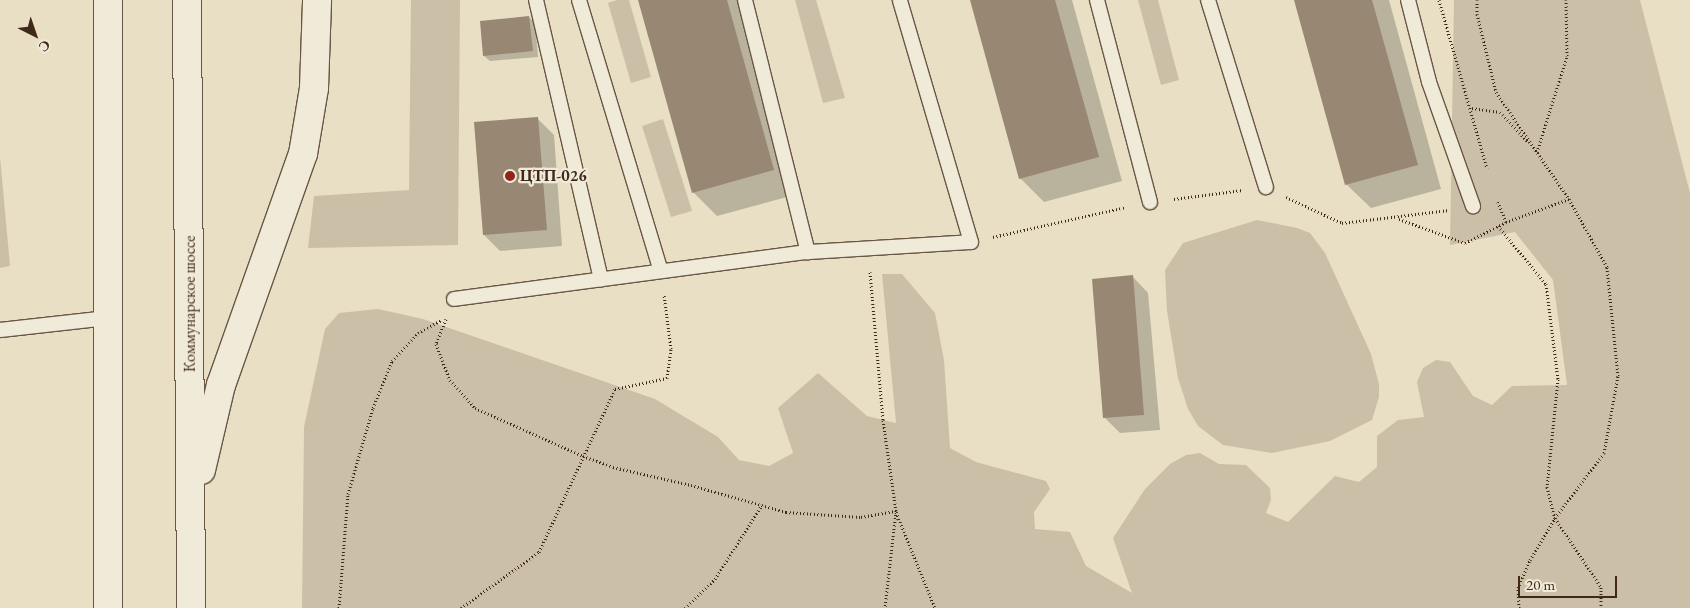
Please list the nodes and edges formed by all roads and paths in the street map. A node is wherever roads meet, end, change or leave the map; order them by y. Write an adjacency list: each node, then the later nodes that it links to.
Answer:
1 (108, 0): 27 (main road)
2 (187, 0): 32 (main road, Коммунарское шоссе)
3 (317, 0): 32 (main road)
4 (536, 0): 25 (lane)
5 (579, 0): 24 (lane)
6 (745, 0): 23 (lane)
7 (900, 0): 21 (lane)
8 (1097, 0): 17 (lane)
9 (1208, 0): 15 (lane)
10 (1408, 0): 18 (lane)
11 (1477, 0): 14 (path)
12 (1566, 0): 14 (path)
13 (1472, 108): 14 (path)
14 (1537, 152): 16 (path)
15 (1266, 187): 17 (path); 18 (path)
16 (1569, 199): 19 (path); 34 (path)
17 (1150, 202): 21 (path)
18 (1473, 206)
19 (1506, 222)
20 (1498, 226): 34 (path)
21 (971, 242): 22 (lane)
22 (868, 249): 23 (lane); 33 (path)
23 (808, 252): 24 (lane)
24 (661, 271): 25 (lane); 30 (path)
25 (601, 280): 26 (lane)
26 (454, 298): 28 (path)
27 (107, 318): 29 (lane); 35 (main road)
28 (447, 318): 30 (path); 37 (path)
29 (0, 330)
30 (583, 456): 31 (path); 38 (path)
31 (762, 505): 33 (path); 39 (path)
32 (191, 510): 36 (main road, Коммунарское шоссе)
33 (896, 511): 40 (path); 41 (path)
34 (1554, 518): 42 (path); 43 (path)
35 (108, 608)
36 (191, 608)
37 (339, 608)
38 (461, 608)
39 (685, 608)
40 (885, 608)
41 (935, 608)
42 (1519, 608)
43 (1601, 608)

